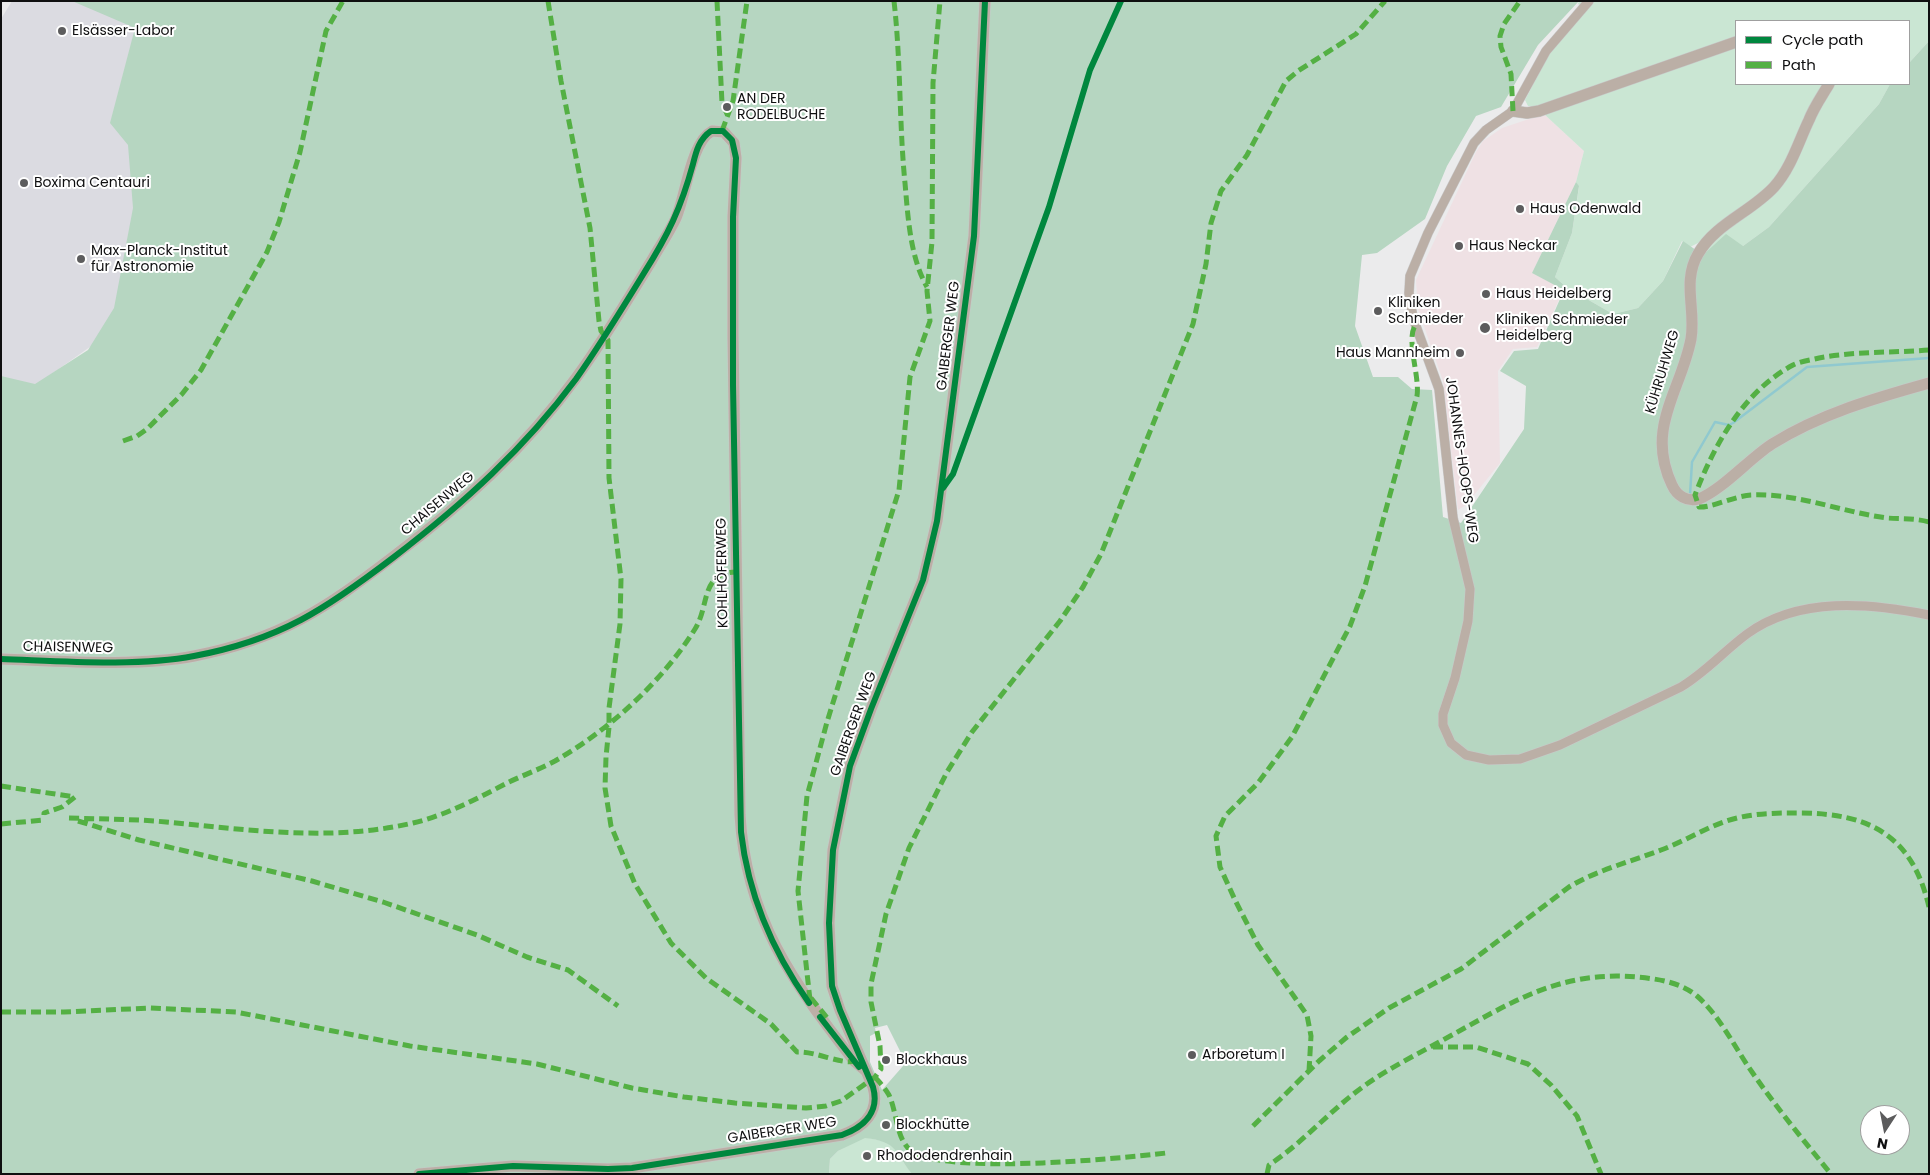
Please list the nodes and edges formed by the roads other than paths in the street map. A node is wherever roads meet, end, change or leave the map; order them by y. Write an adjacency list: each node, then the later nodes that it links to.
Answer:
1 (986, 1): 10 (street, GAIBERGER WEG)
2 (1590, 1): 5 (street)
3 (1735, 42): 5 (street)
4 (1828, 85): 7 (street, KÜHRUHWEG)
5 (1513, 111): 8 (street, JOHANNES-HOOPS-WEG)
6 (724, 132): 9 (street, CHAISENWEG); 10 (street, KOHLHÖFERWEG)
7 (1929, 383)
8 (1929, 615)
9 (1, 659)
10 (866, 1071): 11 (street, GAIBERGER WEG)
11 (419, 1174)

